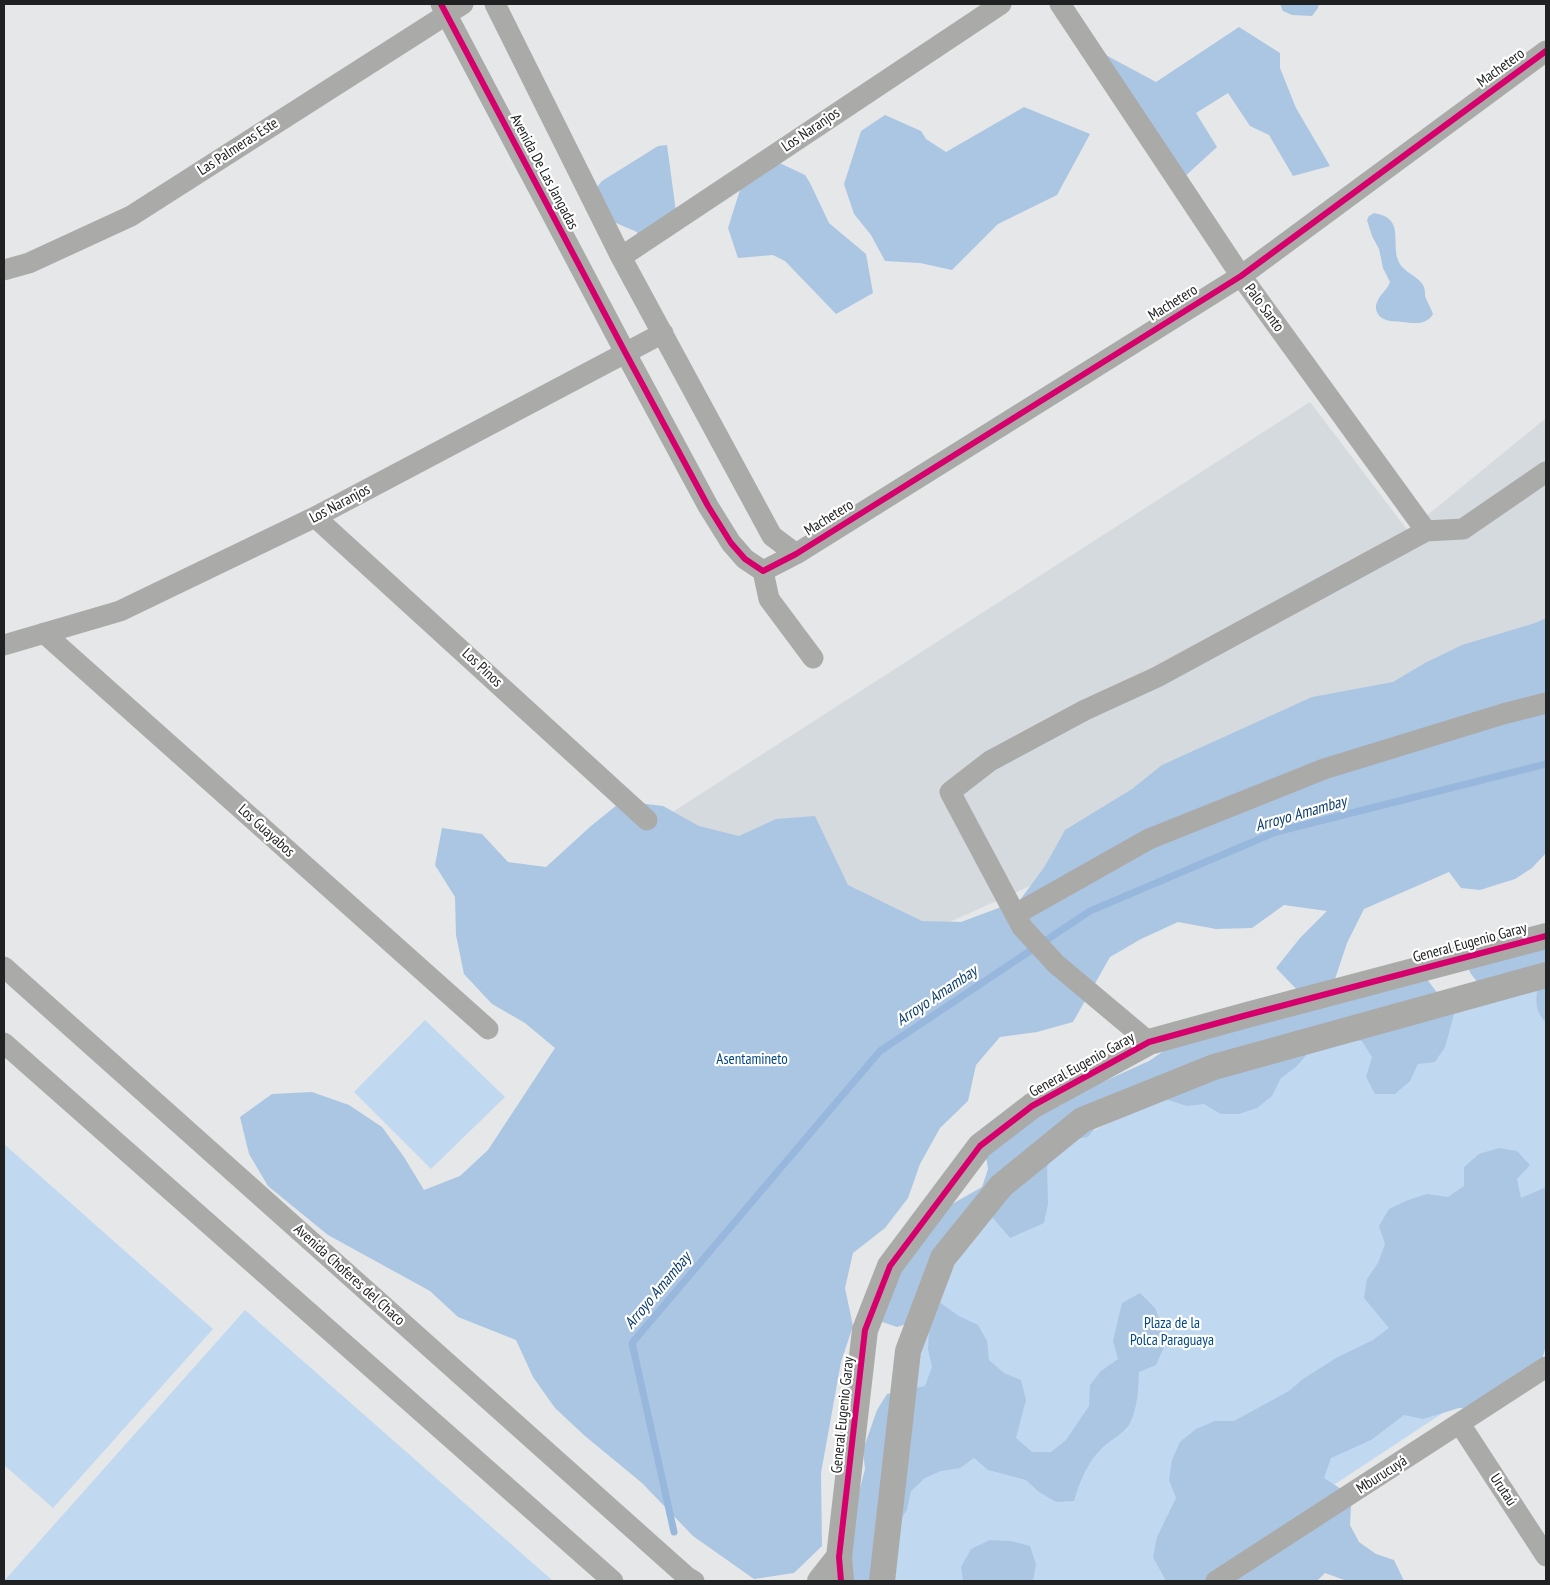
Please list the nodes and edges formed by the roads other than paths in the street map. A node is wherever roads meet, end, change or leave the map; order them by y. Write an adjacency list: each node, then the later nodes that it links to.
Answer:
1 (495, 4): 6 (street, Avenida De Las Jangadas)
2 (1002, 4): 6 (street, Los Naranjos)
3 (1060, 4): 8 (street, Palo Santo)
4 (450, 7): 7 (street, Las Palmeras Este); 10 (street, Avenida De Las Jangadas)
5 (1546, 50): 8 (street, Machetero)
6 (621, 257): 9 (street, Avenida De Las Jangadas)
7 (4, 270)
8 (1241, 276): 13 (street, Palo Santo); 14 (street, Machetero)
9 (663, 333): 10 (street, Los Naranjos); 14 (street, Avenida De Las Jangadas)
10 (624, 352): 12 (street, Los Naranjos); 15 (street, Avenida De Las Jangadas)
11 (1546, 472): 13 (street)
12 (315, 517): 16 (street, Los Naranjos); 20 (street, Los Pinos)
13 (1426, 531): 21 (street)
14 (796, 554): 15 (street, Machetero)
15 (763, 571): 18 (street)
16 (44, 634): 17 (street, Los Naranjos); 25 (street, Los Guayabos)
17 (4, 645)
18 (813, 658)
19 (1546, 704): 21 (street)
20 (647, 820)
21 (1019, 920): 26 (street)
22 (1546, 936): 26 (street, General Eugenio Garay)
23 (5, 970): 32 (street, Avenida Choferes del Chaco)
24 (1546, 976): 35 (street)
25 (488, 1029)
26 (1149, 1042): 31 (street, General Eugenio Garay)
27 (4, 1044): 33 (street)
28 (1546, 1367): 29 (street, Mburucuyá)
29 (1460, 1424): 30 (street, Urutaú); 36 (street, Mburucuyá)
30 (1546, 1556)
31 (840, 1569): 34 (street)
32 (689, 1580)
33 (613, 1581)
34 (820, 1581)
35 (882, 1581)
36 (1216, 1581)

